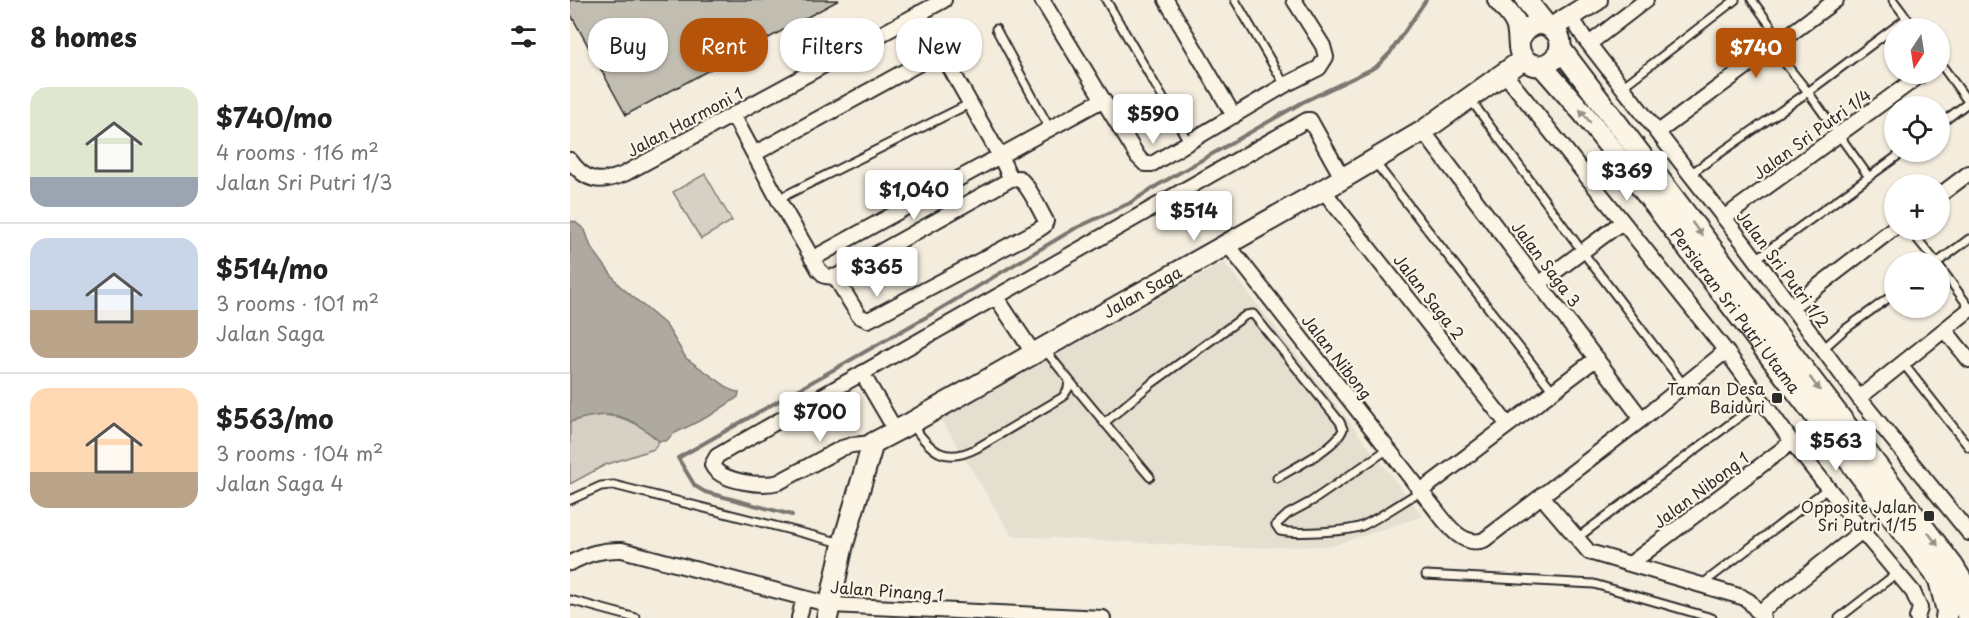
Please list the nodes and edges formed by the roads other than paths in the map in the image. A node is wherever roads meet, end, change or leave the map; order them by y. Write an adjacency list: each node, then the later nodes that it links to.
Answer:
1 (944, 0): 15 (street, Jalan Harmoni 1)
2 (1042, 0): 35 (street)
3 (1106, 0): 45 (lane)
4 (1166, 0): 39 (street)
5 (1235, 0): 31 (lane)
6 (1294, 0): 31 (street)
7 (1498, 0): 22 (main road)
8 (1526, 0): 21 (main road, Persiaran Sri Putri Utama)
9 (1646, 0): 24 (street)
10 (1736, 0): 32 (lane)
11 (1752, 0): 23 (lane)
12 (1836, 0): 23 (street)
13 (1893, 0): 17 (lane)
14 (1594, 2): 18 (main road); 21 (main road)
15 (919, 14): 16 (street); 38 (street, Jalan Harmoni 1)
16 (921, 18)
17 (1907, 18)
18 (1575, 23): 21 (main road); 24 (street, Jalan Sri Putri 1/2)
19 (996, 29): 41 (lane)
20 (1884, 35): 33 (lane)
21 (1554, 36): 22 (main road); 25 (main road); 112 (main road, Persiaran Sri Putri Utama, one-way to 112)
22 (1519, 40): 25 (main road)
23 (1777, 43): 33 (lane); 43 (street)
24 (1589, 44): 32 (street, Jalan Sri Putri 1/2)
25 (1533, 62): 28 (main road, Jalan Saga); 112 (main road, Persiaran Sri Putri Utama, one-way to 25)
26 (904, 72): 46 (street)
27 (951, 72): 37 (street)
28 (1504, 73): 34 (main road, Jalan Saga); 60 (street)
29 (1950, 76): 36 (lane)
30 (1907, 84): 44 (street, Jalan Sri Putri 1/4)
31 (1284, 85): 39 (street)
32 (1622, 87): 43 (street, Jalan Sri Putri 1/2)
33 (1809, 92): 44 (lane); 52 (lane)
34 (1469, 98): 42 (main road, Jalan Saga); 65 (lane)
35 (1102, 100): 41 (street); 45 (street)
36 (1969, 102): 40 (lane)
37 (969, 104): 47 (street); 58 (lane)
38 (733, 115): 46 (street); 50 (street, Jalan Harmoni 1)
39 (1234, 116): 45 (street)
40 (1950, 116)
41 (1050, 129): 47 (street)
42 (1423, 131): 48 (main road, Jalan Saga); 72 (street, Jalan Saga 3)
43 (1657, 133): 52 (street, Jalan Sri Putri 1/2)
44 (1838, 135): 53 (lane); 59 (street, Jalan Sri Putri 1/4)
45 (1189, 143)
46 (754, 154): 58 (street)
47 (1000, 156): 54 (street); 68 (street)
48 (1374, 160): 55 (main road, Jalan Saga); 87 (lane)
49 (1889, 162): 53 (lane)
50 (572, 168)
51 (1969, 173): 56 (street)
52 (1690, 174): 59 (street, Jalan Sri Putri 1/2)
53 (1869, 177): 69 (lane)
54 (1011, 179): 70 (street); 70 (street)
55 (1343, 179): 57 (main road, Jalan Saga); 73 (street)
56 (1950, 187)
57 (1323, 190): 64 (main road, Jalan Saga); 92 (street, Jalan Saga 2)
58 (778, 199): 68 (street)
59 (1724, 218): 69 (street, Jalan Sri Putri 1/2)
60 (1622, 222): 65 (street); 80 (street)
61 (1884, 236): 75 (street)
62 (1969, 239): 67 (lane)
63 (1918, 240): 66 (lane)
64 (1228, 244): 79 (main road, Jalan Saga); 97 (street, Jalan Nibong)
65 (1582, 251): 72 (street); 86 (lane)
66 (1929, 252)
67 (1950, 253)
68 (813, 259): 70 (street)
69 (1756, 259): 75 (street, Jalan Sri Putri 1/2)
70 (835, 278)
71 (1950, 281): 76 (lane)
72 (1540, 283): 81 (street, Jalan Saga 3)
73 (996, 297): 79 (street); 84 (street)
74 (1884, 301): 78 (lane)
75 (1791, 308): 78 (street, Jalan Sri Putri 1/2)
76 (1969, 308): 77 (street)
77 (1945, 330): 82 (street); 83 (street)
78 (1823, 349): 88 (street, Jalan Sri Putri 1/2)
79 (1039, 351): 85 (lane); 93 (main road, Jalan Saga)
80 (1726, 351): 86 (street); 89 (street)
81 (1597, 358): 87 (street); 90 (street, Jalan Saga 3)
82 (1969, 360)
83 (1902, 362): 88 (street); 96 (lane)
84 (862, 373): 93 (street); 95 (street, Jalan Saga)
85 (1070, 380): 91 (lane); 93 (lane)
86 (1684, 385): 90 (street)
87 (1553, 391): 92 (street)
88 (1859, 398): 105 (street, Jalan Sri Putri 1/2)
89 (1761, 400): 94 (street); 106 (lane)
90 (1642, 419): 102 (street)
91 (1104, 423): 98 (lane); 99 (lane)
92 (1508, 425): 101 (street)
93 (903, 427): 95 (main road, Jalan Saga)
94 (1792, 442): 100 (street); 109 (street, Jalan Nibong 1)
95 (873, 443): 107 (main road)
96 (1969, 447)
97 (1388, 449): 101 (street, Jalan Nibong); 101 (lane)
98 (1150, 477)
99 (1277, 478)
100 (1828, 488): 104 (street); 113 (lane)
101 (1421, 491): 102 (street, Jalan Nibong)
102 (1543, 494): 106 (street)
103 (570, 500): 107 (lane)
104 (1862, 531): 110 (street); 120 (street)
105 (1969, 533)
106 (1577, 538): 109 (street)
107 (843, 544): 117 (main road)
108 (570, 563): 115 (street, Jalan Pinang 1)
109 (1630, 564): 113 (street)
110 (1897, 573): 119 (street); 127 (lane)
111 (1426, 574): 126 (lane)
112 (1954, 574): 114 (main road, Persiaran Sri Putri Utama); 122 (main road, Persiaran Sri Putri Utama); 128 (main road)
113 (1701, 585): 120 (street)
114 (1969, 592)
115 (804, 598): 117 (street, Jalan Pinang 1); 124 (street)
116 (570, 600): 123 (lane)
117 (829, 611): 118 (street, Jalan Pinang 1)
118 (862, 612): 121 (street, Jalan Pinang 1)
119 (1919, 613)
120 (1761, 616)
121 (1062, 617): 125 (street, Jalan Pinang 1)
122 (1969, 617)
123 (636, 618)
124 (799, 618)
125 (1103, 618)
126 (1712, 618)
127 (1839, 618)
128 (1946, 618)

